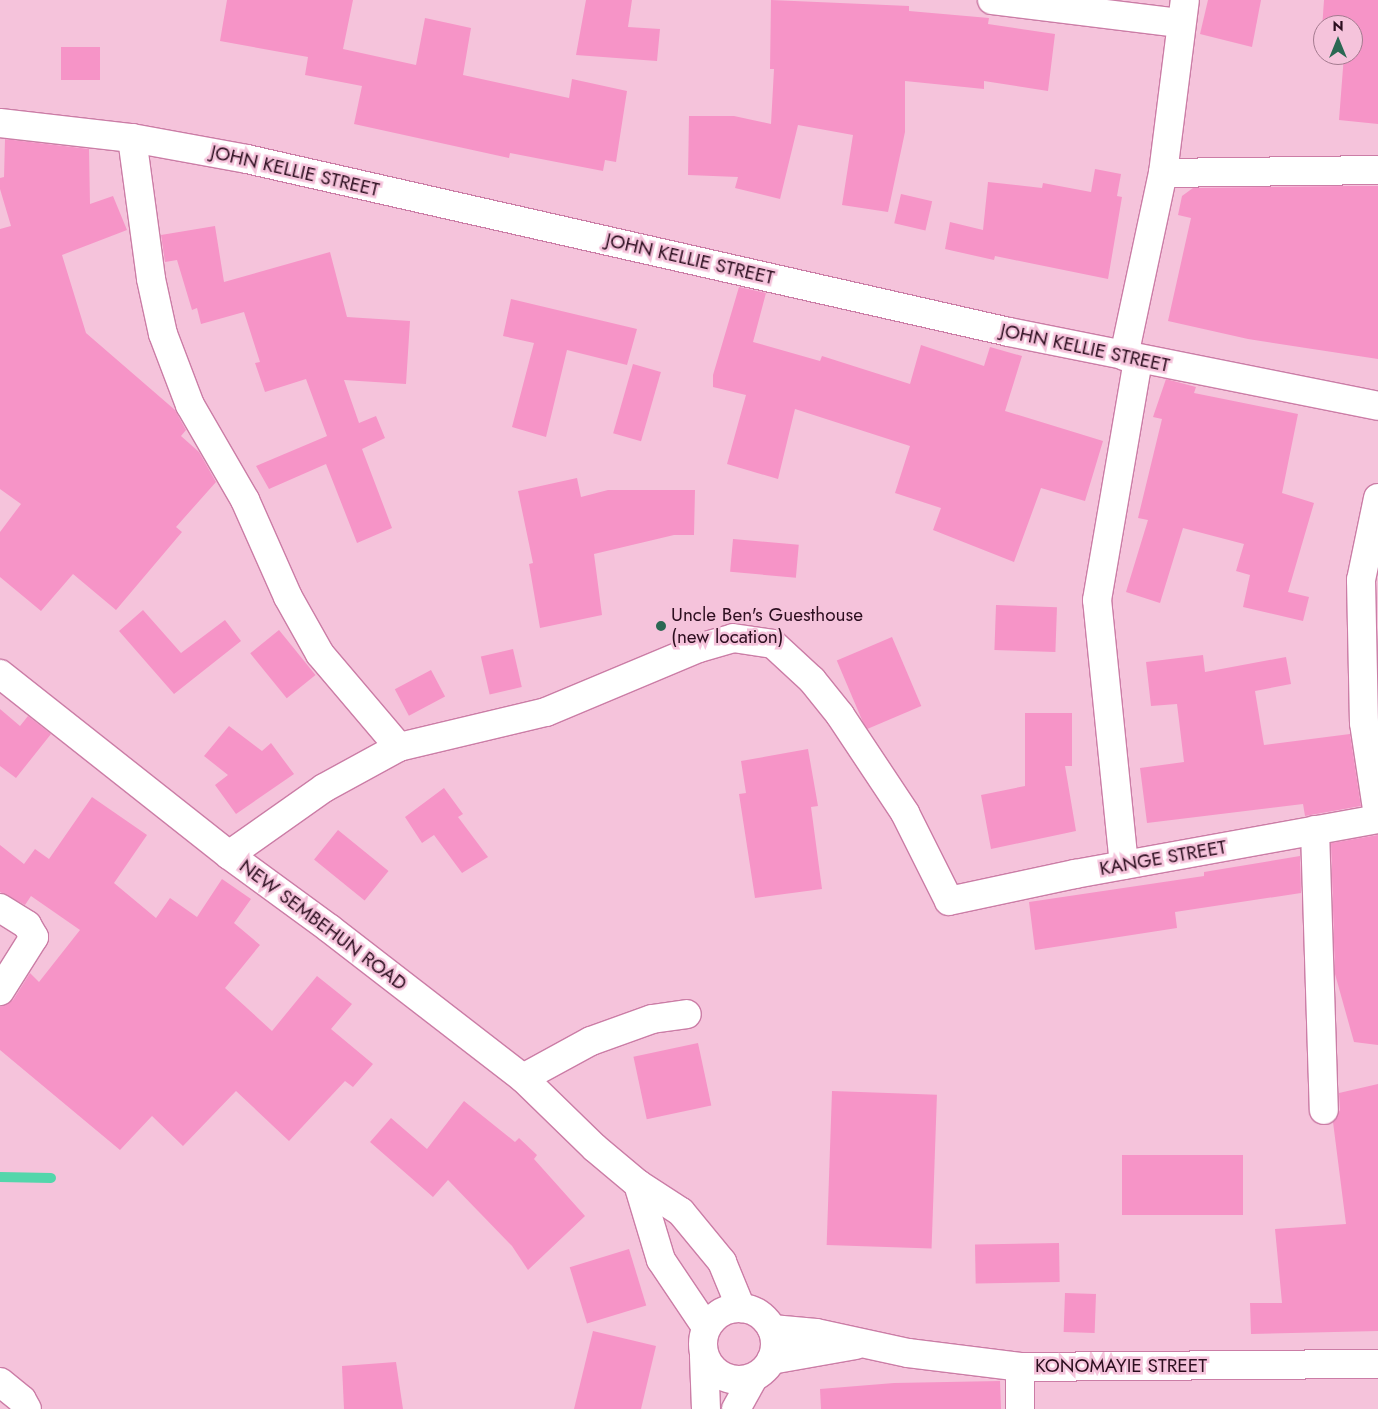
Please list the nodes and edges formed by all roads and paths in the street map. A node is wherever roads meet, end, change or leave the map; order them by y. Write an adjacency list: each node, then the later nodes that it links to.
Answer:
1 (992, 0): 2 (street)
2 (1182, 11): 6 (street)
3 (0, 123): 4 (street, JOHN KELLIE STREET)
4 (132, 138): 7 (street, JOHN KELLIE STREET); 11 (street)
5 (1378, 170): 6 (street)
6 (1164, 173): 7 (street)
7 (1131, 358): 8 (street, JOHN KELLIE STREET); 15 (street)
8 (1378, 406)
9 (1378, 498): 12 (street)
10 (0, 674): 14 (street, NEW SEMBEHUN ROAD)
11 (399, 747): 14 (street); 15 (street, KANGE STREET)
12 (1378, 818): 13 (street, KANGE STREET)
13 (1315, 830): 15 (street, KANGE STREET); 20 (street)
14 (229, 855): 19 (street, NEW SEMBEHUN ROAD)
15 (1124, 865)
16 (0, 908): 17 (street)
17 (0, 991)
18 (687, 1014): 19 (street)
19 (523, 1078): 21 (street, NEW SEMBEHUN ROAD)
20 (1324, 1110)
21 (638, 1184): 22 (street, NEW SEMBEHUN ROAD); 23 (street)
22 (741, 1308): 23 (street); 24 (street)
23 (706, 1327): 26 (street)
24 (772, 1329): 25 (street, KONOMAYIE STREET); 29 (street)
25 (867, 1342): 28 (street, KONOMAYIE STREET); 29 (street, KONOMAYIE STREET)
26 (704, 1357): 29 (street); 32 (street)
27 (1378, 1364): 28 (street, KONOMAYIE STREET)
28 (1020, 1367): 34 (street)
29 (762, 1369): 33 (street)
30 (0, 1382): 31 (street)
31 (26, 1409)
32 (706, 1409)
33 (736, 1409)
34 (1020, 1409)

